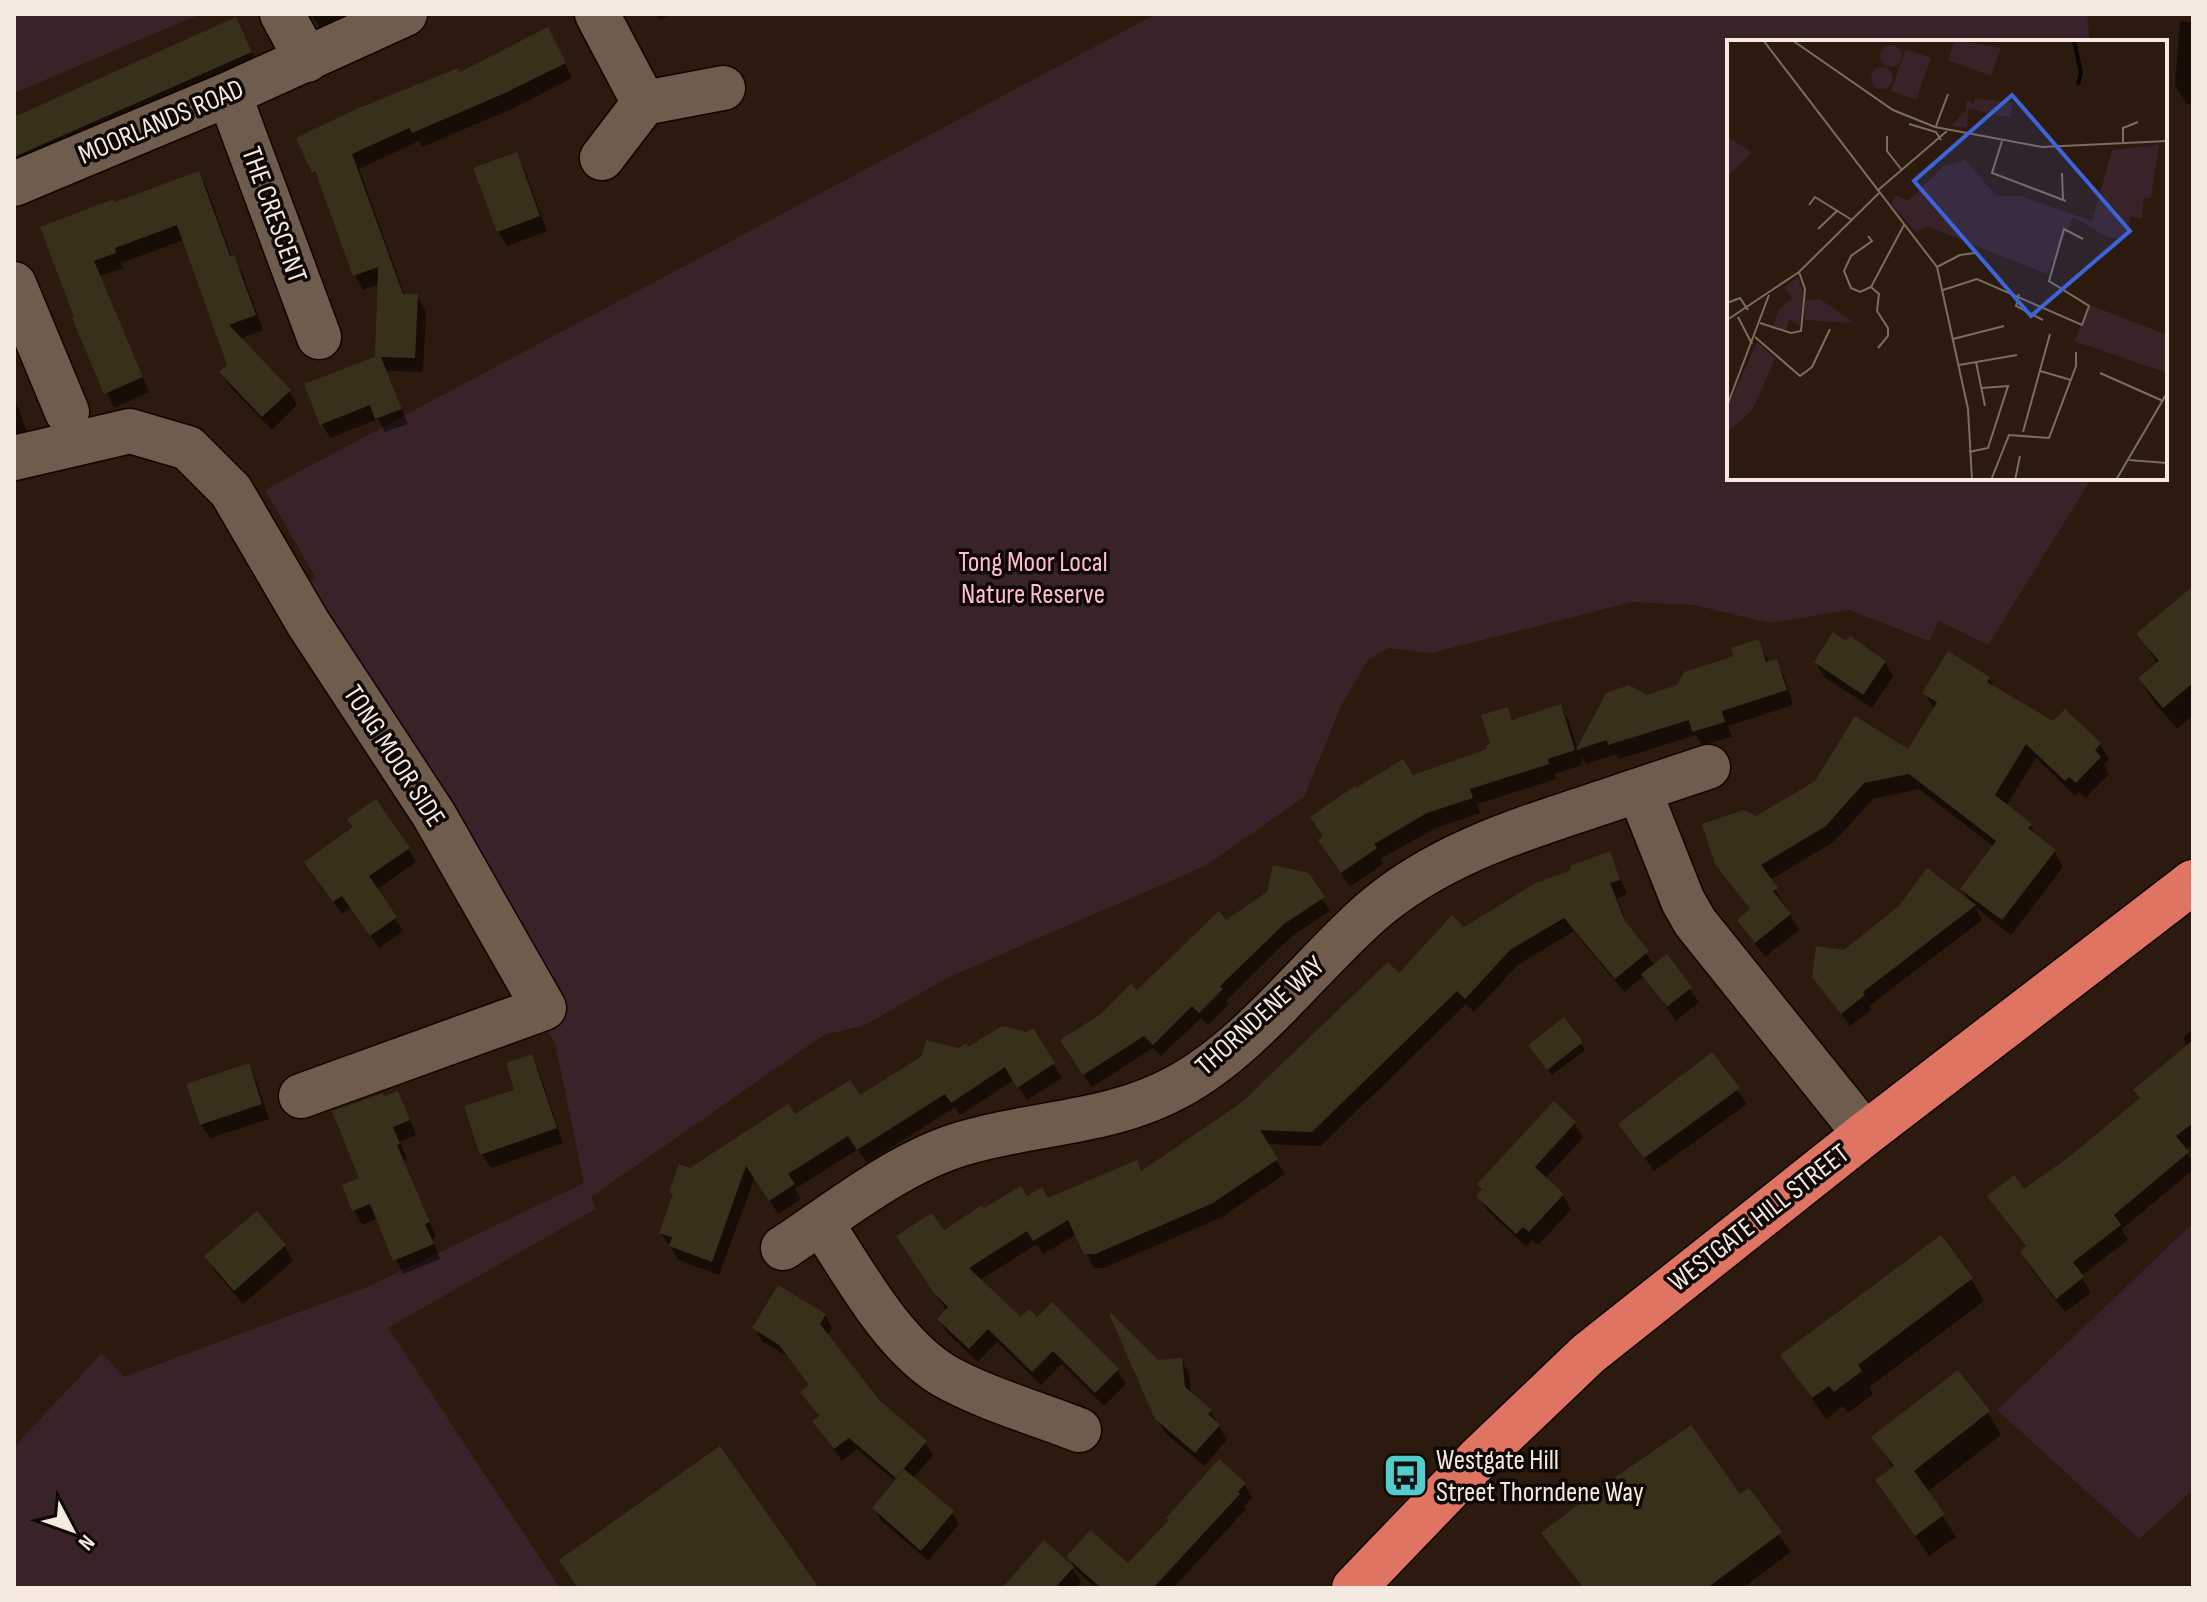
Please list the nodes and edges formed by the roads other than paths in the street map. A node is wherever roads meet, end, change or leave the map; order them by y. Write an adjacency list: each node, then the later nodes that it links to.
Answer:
1 (282, 14): 4 (street)
2 (405, 14): 4 (street, MOORLANDS ROAD)
3 (597, 14): 7 (street)
4 (307, 60): 6 (street, MOORLANDS ROAD)
5 (723, 88): 7 (street)
6 (229, 94): 9 (street, MOORLANDS ROAD); 11 (street, THE CRESCENT)
7 (644, 103): 8 (street)
8 (602, 158)
9 (14, 184)
10 (14, 284): 12 (street)
11 (319, 337)
12 (67, 412)
13 (14, 458): 17 (street, TONG MOOR SIDE)
14 (1708, 767): 15 (street, THORNDENE WAY)
15 (1639, 790): 18 (street); 19 (street, THORNDENE WAY)
16 (2193, 882): 18 (highway, WESTGATE HILL STREET)
17 (301, 1096)
18 (1865, 1134): 22 (highway, WESTGATE HILL STREET)
19 (821, 1223): 20 (street, THORNDENE WAY); 21 (street)
20 (783, 1248)
21 (1079, 1430)
22 (1354, 1588)

